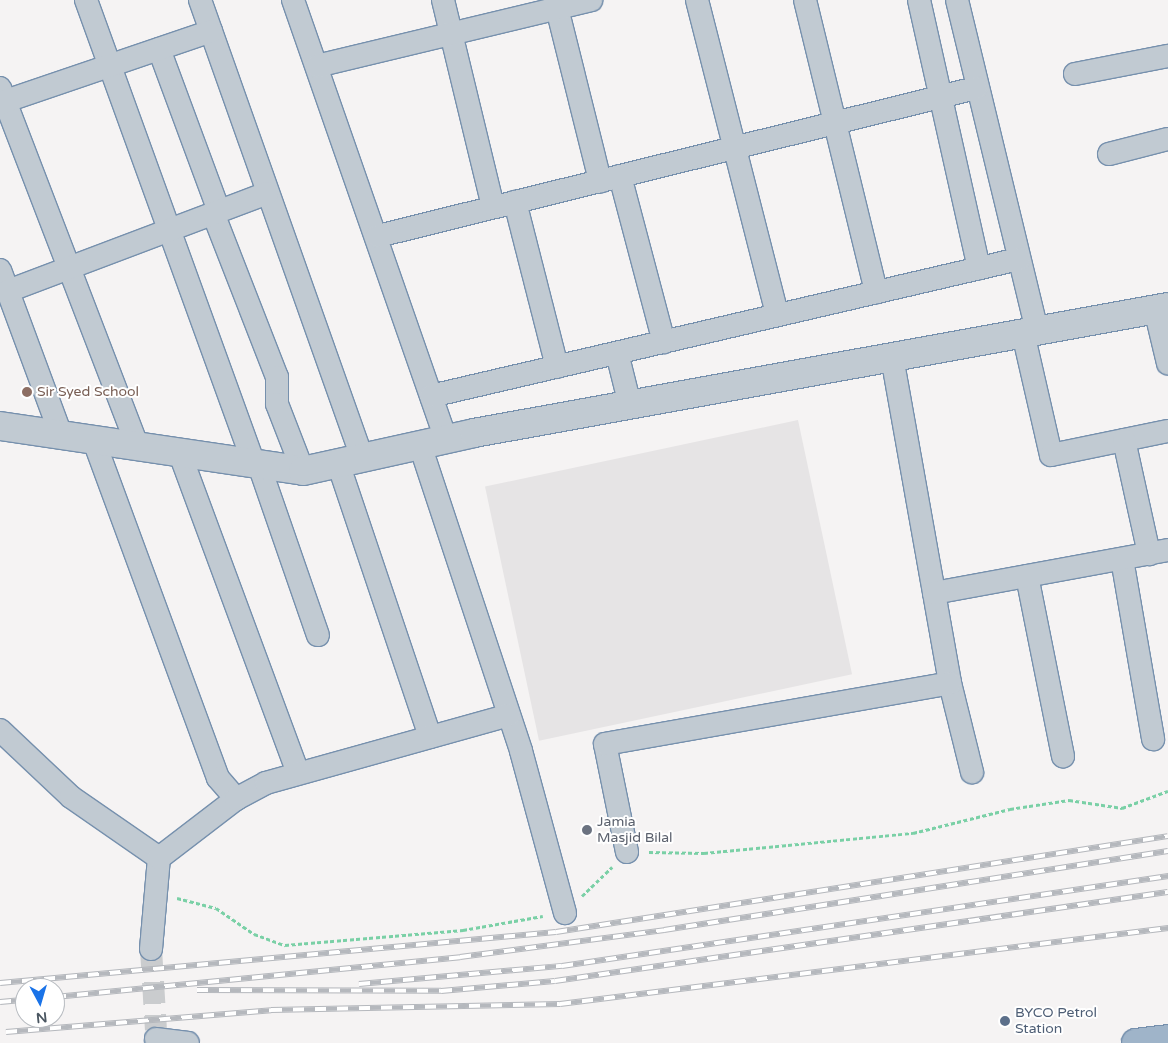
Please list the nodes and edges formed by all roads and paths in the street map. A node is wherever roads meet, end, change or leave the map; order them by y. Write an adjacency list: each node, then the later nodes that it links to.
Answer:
1 (86, 0): 15 (street)
2 (200, 0): 11 (street)
3 (293, 0): 16 (street)
4 (443, 0): 12 (street)
5 (591, 0): 10 (street)
6 (697, 0): 23 (street)
7 (805, 0): 21 (street)
8 (919, 0): 19 (street)
9 (957, 0): 18 (street)
10 (556, 4): 12 (street); 25 (street)
11 (211, 31): 13 (street); 26 (street)
12 (452, 34): 16 (street); 28 (street)
13 (159, 49): 15 (street); 29 (street)
14 (1168, 56): 17 (street)
15 (110, 66): 20 (street); 30 (street)
16 (317, 66): 31 (street)
17 (1075, 74)
18 (976, 88): 19 (street); 32 (street)
19 (941, 96): 21 (street); 34 (street)
20 (2, 97): 33 (street)
21 (835, 123): 23 (street); 37 (street)
22 (1168, 139): 24 (street)
23 (734, 147): 25 (street); 39 (street)
24 (1109, 154)
25 (610, 178): 27 (street); 41 (street)
26 (267, 193): 29 (street); 56 (street)
27 (515, 202): 28 (street); 45 (street)
28 (493, 207): 31 (street)
29 (216, 212): 30 (street); 58 (street)
30 (170, 230): 33 (street); 57 (street)
31 (378, 236): 46 (street)
32 (1018, 258): 34 (street); 40 (street)
33 (71, 267): 36 (street); 54 (street)
34 (979, 268): 37 (street)
35 (0, 270): 36 (street)
36 (8, 291): 50 (street)
37 (876, 292): 39 (street)
38 (1161, 308): 40 (street); 44 (street)
39 (777, 315): 41 (street)
40 (1030, 332): 43 (street); 52 (street)
41 (664, 342): 42 (street)
42 (617, 353): 45 (street); 47 (street)
43 (892, 357): 47 (street); 62 (street)
44 (1168, 363)
45 (557, 367): 46 (street)
46 (431, 396): 53 (street)
47 (630, 405): 53 (street)
48 (0, 426): 50 (street)
49 (1168, 431): 52 (street)
50 (61, 435): 51 (street)
51 (94, 440): 54 (street); 73 (street)
52 (1124, 440): 59 (street)
53 (433, 442): 56 (street); 65 (street)
54 (138, 448): 55 (street)
55 (180, 454): 57 (street); 71 (street)
56 (350, 460): 58 (street); 67 (street)
57 (257, 464): 58 (street); 63 (street)
58 (303, 471)
59 (1159, 552): 60 (street)
60 (1122, 559): 61 (street); 68 (street)
61 (1027, 576): 62 (street); 69 (street)
62 (934, 593): 64 (street)
63 (318, 635)
64 (950, 683): 70 (street); 74 (street)
65 (509, 715): 67 (street); 77 (street)
66 (0, 730): 75 (street)
67 (430, 737): 71 (street)
68 (1153, 739)
69 (1063, 756)
70 (972, 772)
71 (298, 773): 73 (street)
72 (1168, 791): 74 (path)
73 (236, 799): 75 (street)
74 (627, 852): 77 (path)
75 (160, 858): 76 (street)
76 (154, 899): 77 (path); 78 (street)
77 (565, 913)
78 (151, 949)
79 (153, 1037): 81 (street)
80 (1168, 1039): 82 (highway)
81 (188, 1043)
82 (1136, 1043)

